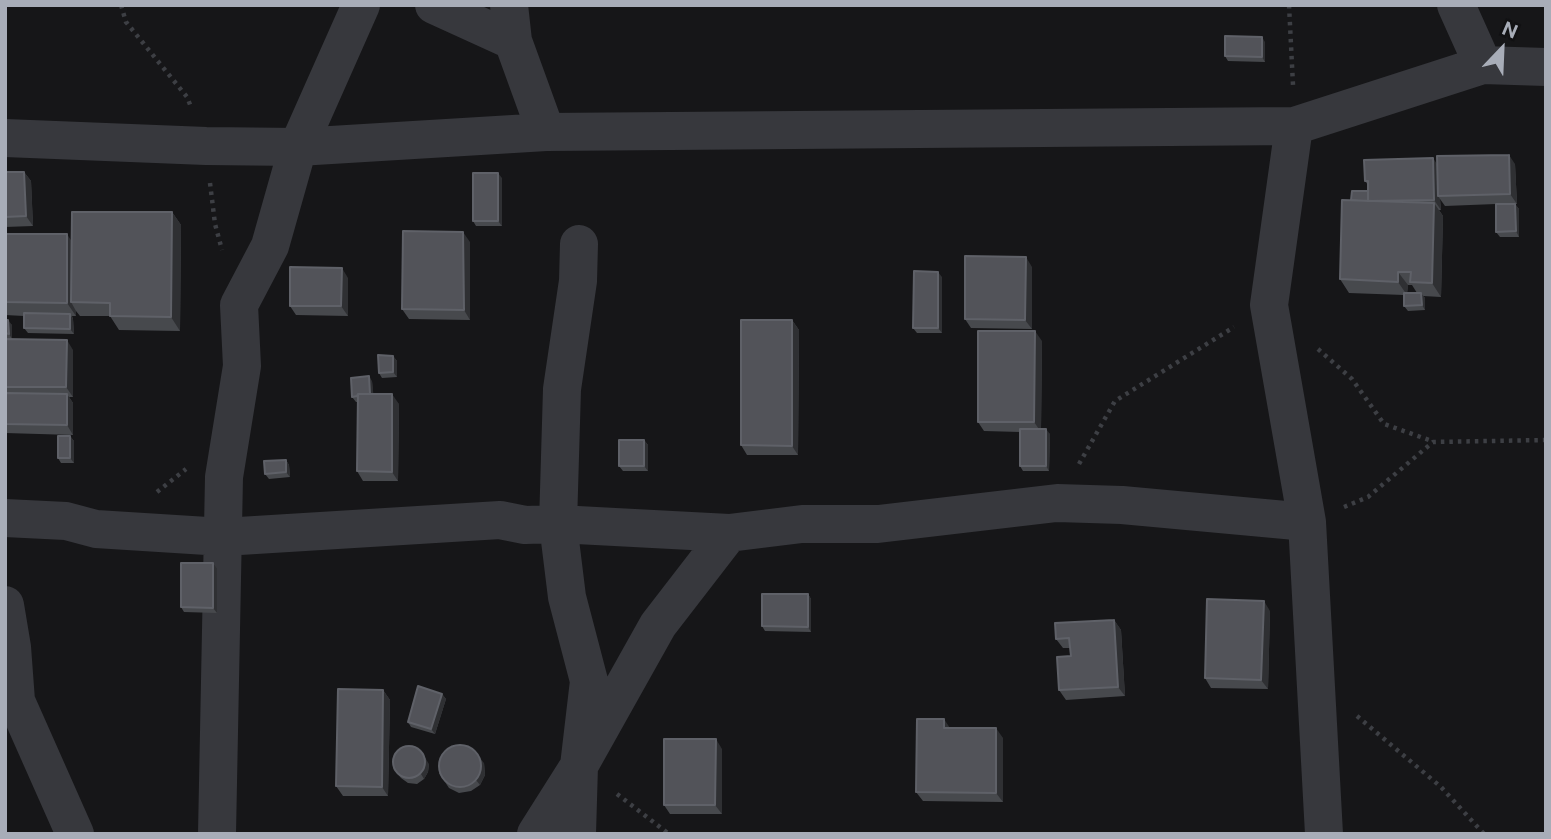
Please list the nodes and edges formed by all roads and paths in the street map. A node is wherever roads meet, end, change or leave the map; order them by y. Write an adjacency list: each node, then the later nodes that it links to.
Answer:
1 (361, 5): 11 (street)
2 (434, 5): 5 (street)
3 (1289, 5): 8 (path)
4 (1456, 5): 6 (street)
5 (511, 23): 9 (street)
6 (1483, 65): 7 (street); 8 (street)
7 (1546, 67)
8 (1294, 125): 9 (street); 13 (street)
9 (546, 132): 11 (street)
10 (5, 138): 11 (street)
11 (298, 147): 23 (street)
12 (579, 244): 21 (street)
13 (1269, 305): 15 (path); 18 (path); 20 (street)
14 (1546, 440): 15 (path)
15 (1433, 442): 20 (path)
16 (187, 468): 17 (path)
17 (151, 497)
18 (1057, 503): 20 (street); 22 (street)
19 (5, 518): 23 (street)
20 (1307, 522): 32 (street)
21 (558, 524): 22 (street); 23 (street); 26 (street)
22 (729, 534): 26 (street)
23 (223, 537): 28 (street)
24 (5, 605): 27 (street)
25 (1356, 716): 33 (path)
26 (579, 766): 29 (street); 30 (street); 31 (path)
27 (75, 834)
28 (217, 834)
29 (536, 834)
30 (577, 834)
31 (669, 834)
32 (1324, 834)
33 (1484, 834)

